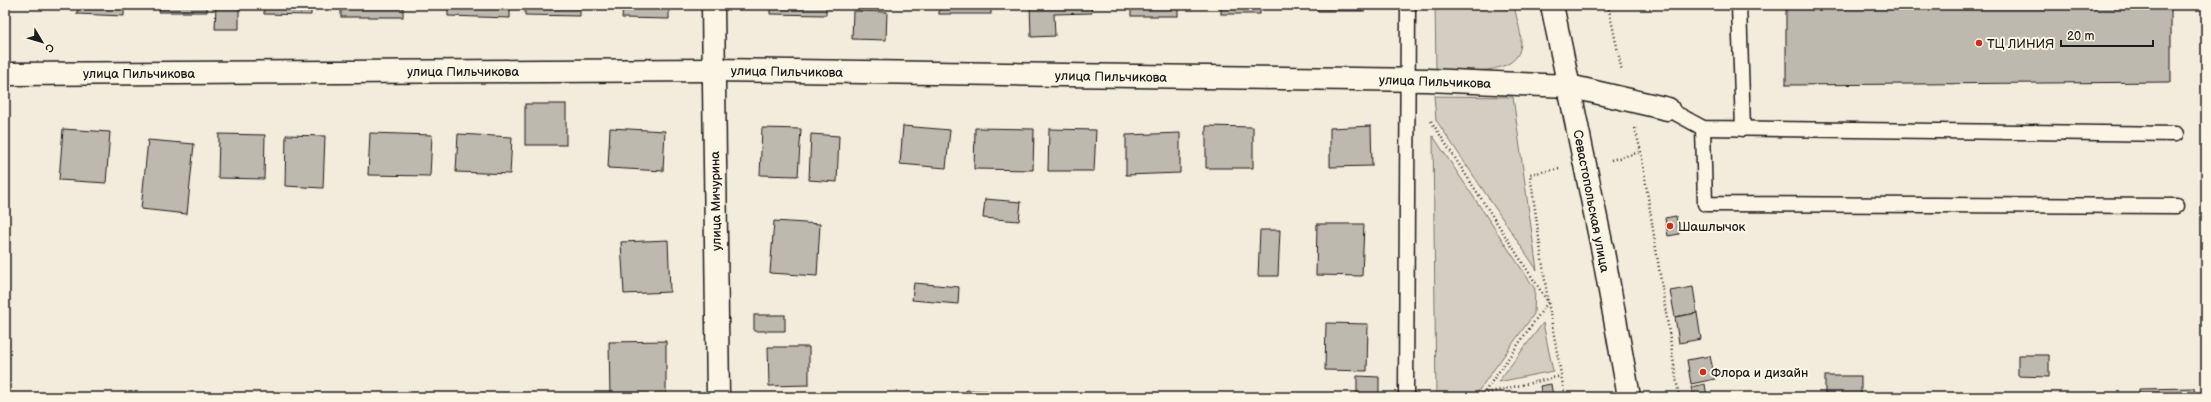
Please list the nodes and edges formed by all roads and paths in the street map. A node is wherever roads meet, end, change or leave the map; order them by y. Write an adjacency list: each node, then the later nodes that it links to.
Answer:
1 (713, 5): 6 (street, улица Мичурина)
2 (1408, 5): 8 (lane)
3 (1552, 5): 9 (street, Севастопольская улица)
4 (1608, 5): 10 (path)
5 (1739, 5): 14 (lane)
6 (713, 70): 7 (street, улица Пильчикова); 8 (street, улица Пильчикова); 22 (street, улица Мичурина)
7 (5, 74)
8 (1408, 80): 9 (street, улица Пильчикова); 23 (lane)
9 (1569, 86): 10 (street, улица Пильчикова); 17 (street, Севастопольская улица)
10 (1628, 101): 11 (street, улица Пильчикова); 16 (path)
11 (1668, 109): 13 (lane)
12 (1427, 115): 19 (path)
13 (1703, 128): 14 (lane); 18 (lane)
14 (1743, 129): 15 (lane)
15 (2176, 134)
16 (1641, 152): 17 (path); 26 (path)
17 (1585, 166): 19 (path); 25 (street, Севастопольская улица)
18 (2177, 206)
19 (1548, 302): 20 (path); 21 (path)
20 (1561, 376): 21 (path); 24 (path)
21 (1482, 396)
22 (718, 397)
23 (1406, 397)
24 (1566, 397)
25 (1629, 397)
26 (1679, 397)

